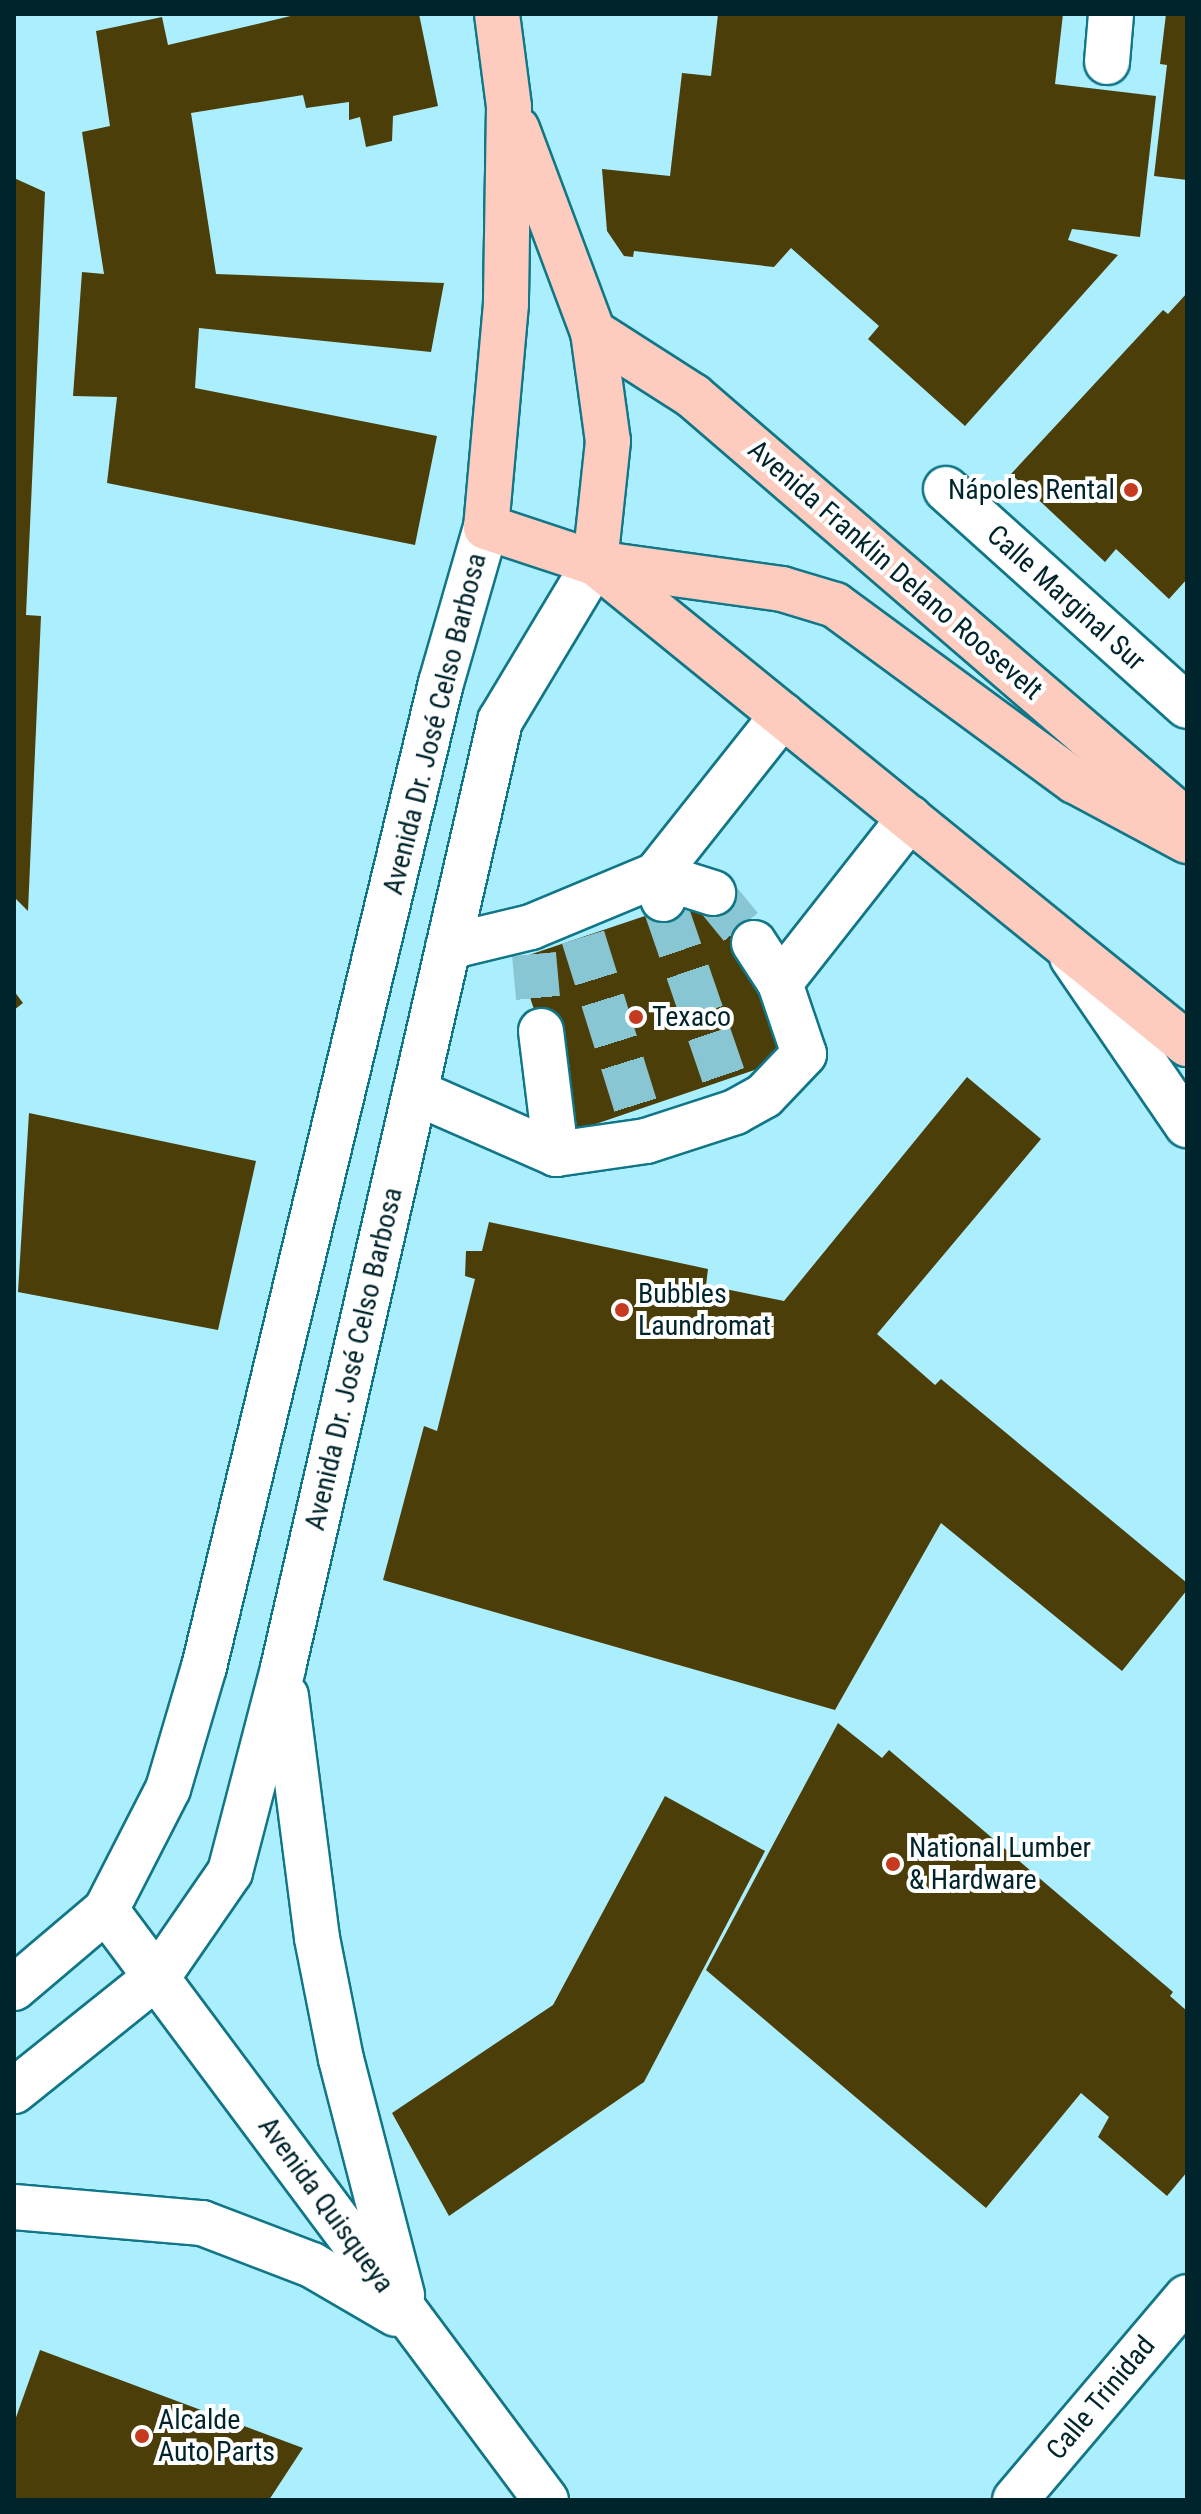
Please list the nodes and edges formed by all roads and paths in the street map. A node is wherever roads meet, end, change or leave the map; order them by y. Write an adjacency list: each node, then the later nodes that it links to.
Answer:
1 (497, 14): 4 (main road, Avenida Dr. José Celso Barbosa)
2 (1111, 14): 3 (street)
3 (1107, 62)
4 (509, 107): 5 (main road, Avenida Dr. José Celso Barbosa); 7 (main road, Avenida Dr. José Celso Barbosa)
5 (593, 332): 8 (main road, Avenida Dr. José Celso Barbosa); 12 (main road, Avenida Franklin Delano Roosevelt)
6 (946, 489): 9 (street, Calle Marginal Sur)
7 (486, 527): 8 (main road, Avenida Dr. José Celso Barbosa); 26 (street, Avenida Dr. José Celso Barbosa)
8 (595, 563): 10 (main road); 13 (main road); 18 (street, Avenida Dr. José Celso Barbosa)
9 (1187, 706)
10 (783, 715): 11 (main road); 14 (street)
11 (910, 818): 16 (main road); 19 (street)
12 (1187, 821)
13 (1187, 841)
14 (661, 892): 15 (street); 18 (street)
15 (713, 893)
16 (1059, 939): 21 (main road); 23 (street)
17 (754, 943): 19 (street)
18 (448, 947): 22 (street, Avenida Dr. José Celso Barbosa)
19 (780, 983): 24 (street)
20 (541, 1031): 24 (street)
21 (1187, 1044)
22 (415, 1092): 24 (street); 25 (street, Avenida Dr. José Celso Barbosa)
23 (1187, 1125)
24 (556, 1154)
25 (283, 1668): 27 (street, Avenida Dr. José Celso Barbosa); 32 (street)
26 (106, 1910): 27 (street, Avenida Quisqueya); 28 (street, Avenida Dr. José Celso Barbosa)
27 (159, 1975): 29 (street, Avenida Dr. José Celso Barbosa); 32 (street, Avenida Quisqueya)
28 (14, 1988)
29 (14, 2091)
30 (14, 2207): 32 (street)
31 (1187, 2297): 34 (street, Calle Trinidad)
32 (409, 2321): 33 (street, Avenida Quisqueya)
33 (546, 2500)
34 (1015, 2500)

